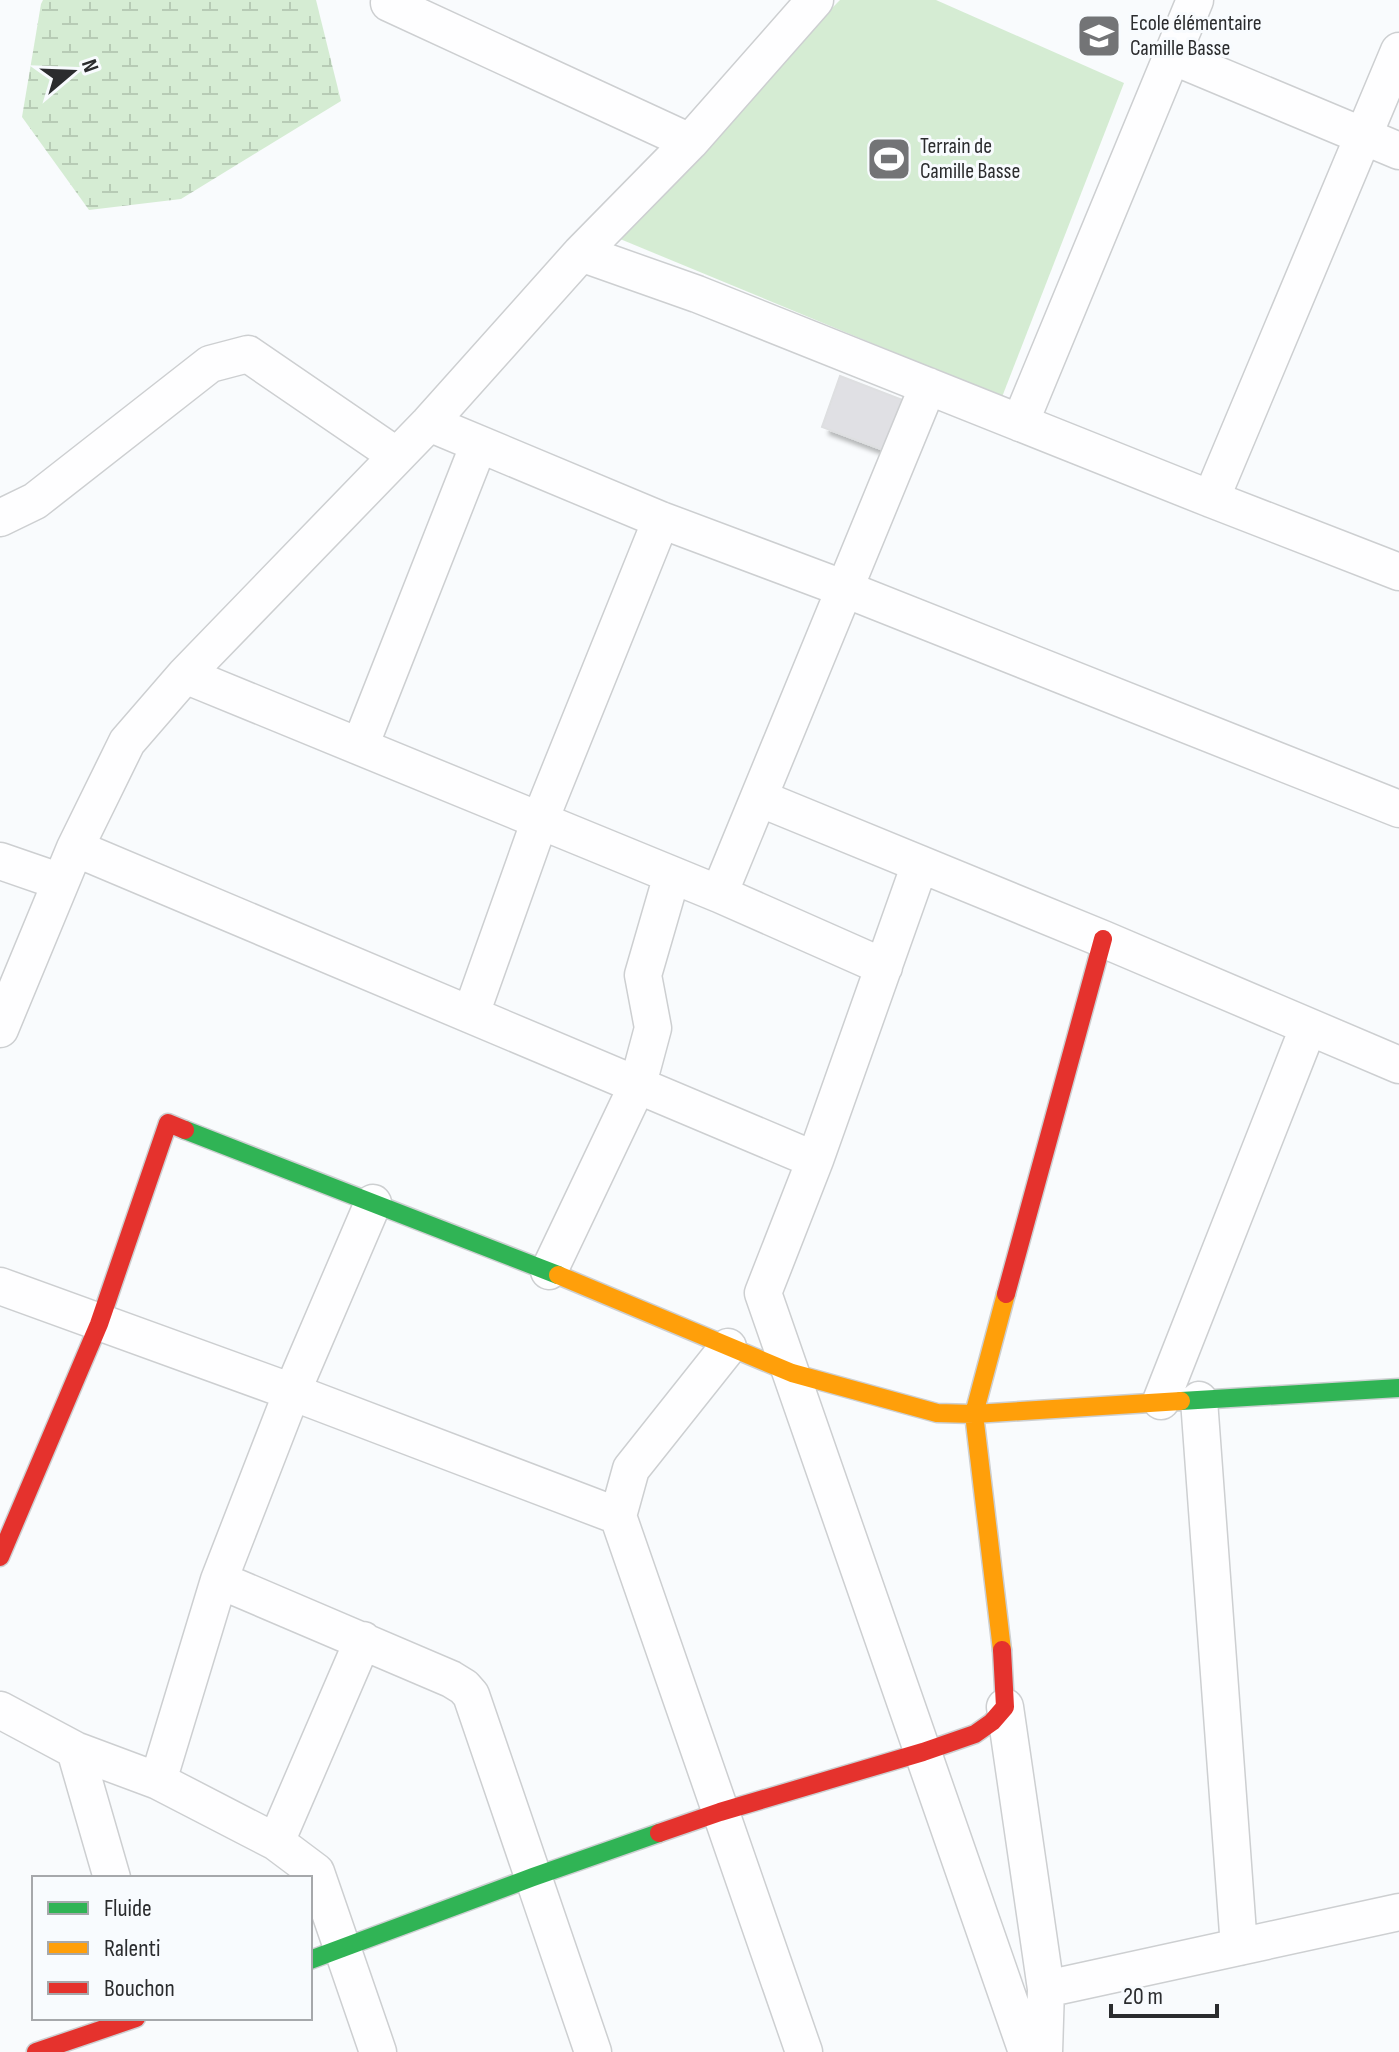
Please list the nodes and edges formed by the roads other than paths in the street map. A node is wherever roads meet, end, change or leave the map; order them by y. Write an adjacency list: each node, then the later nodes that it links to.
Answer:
1 (815, 0): 7 (street)
2 (1195, 0): 5 (street)
3 (389, 3): 7 (street)
4 (1399, 51): 6 (street)
5 (1172, 56): 6 (street); 12 (street)
6 (1364, 136): 8 (street); 15 (street)
7 (690, 142): 9 (street)
8 (1399, 151)
9 (581, 253): 10 (street); 11 (street)
10 (928, 386): 12 (street); 19 (street)
11 (429, 423): 13 (street); 14 (street)
12 (1020, 423): 15 (street)
13 (479, 444): 17 (street); 21 (street)
14 (397, 456): 16 (street); 20 (street)
15 (1211, 499): 18 (street)
16 (0, 518)
17 (661, 520): 19 (street); 24 (street)
18 (1399, 572)
19 (845, 589): 22 (street); 23 (street)
20 (185, 675): 21 (street); 25 (street)
21 (360, 746): 24 (street)
22 (759, 798): 27 (street); 30 (street)
23 (1399, 809)
24 (540, 820): 28 (street); 33 (street)
25 (75, 848): 29 (street); 33 (street)
26 (0, 861): 29 (street)
27 (920, 864): 31 (street); 32 (street)
28 (672, 875): 30 (street); 37 (street)
29 (61, 882): 35 (street)
30 (719, 894): 32 (street)
31 (1103, 939): 34 (street); 49 (street)
32 (884, 967): 38 (street)
33 (471, 1014): 37 (street)
34 (1308, 1028): 36 (street); 48 (street)
35 (0, 1029)
36 (1399, 1065)
37 (638, 1084): 38 (street); 40 (street)
38 (815, 1160): 44 (street)
39 (373, 1203): 40 (street); 42 (street); 46 (street)
40 (549, 1271): 43 (street)
41 (0, 1286): 42 (street)
42 (99, 1324): 46 (street); 51 (street)
43 (728, 1347): 44 (street); 50 (street)
44 (792, 1373): 49 (street); 57 (street)
45 (1398, 1390): 47 (street)
46 (292, 1392): 50 (street); 52 (street)
47 (1199, 1400): 48 (street); 64 (street)
48 (1161, 1401): 49 (street)
49 (974, 1414): 54 (street)
50 (618, 1516): 59 (street)
51 (0, 1557)
52 (219, 1580): 53 (street); 58 (street)
53 (363, 1640): 60 (street); 62 (street)
54 (1005, 1707): 57 (street); 66 (street)
55 (0, 1710): 56 (street)
56 (75, 1750): 58 (street); 61 (street)
57 (923, 1752): 59 (street); 72 (street)
58 (158, 1781): 60 (street)
59 (720, 1812): 62 (street); 71 (street)
60 (276, 1842): 65 (street)
61 (111, 1876)
62 (533, 1877): 65 (street); 70 (street)
63 (1399, 1912): 64 (street)
64 (1239, 1947): 66 (street)
65 (326, 1954): 69 (street)
66 (1046, 1989): 73 (street)
67 (130, 2020): 68 (street)
68 (36, 2052)
69 (378, 2052)
70 (593, 2052)
71 (804, 2052)
72 (1027, 2052)
73 (1044, 2052)

